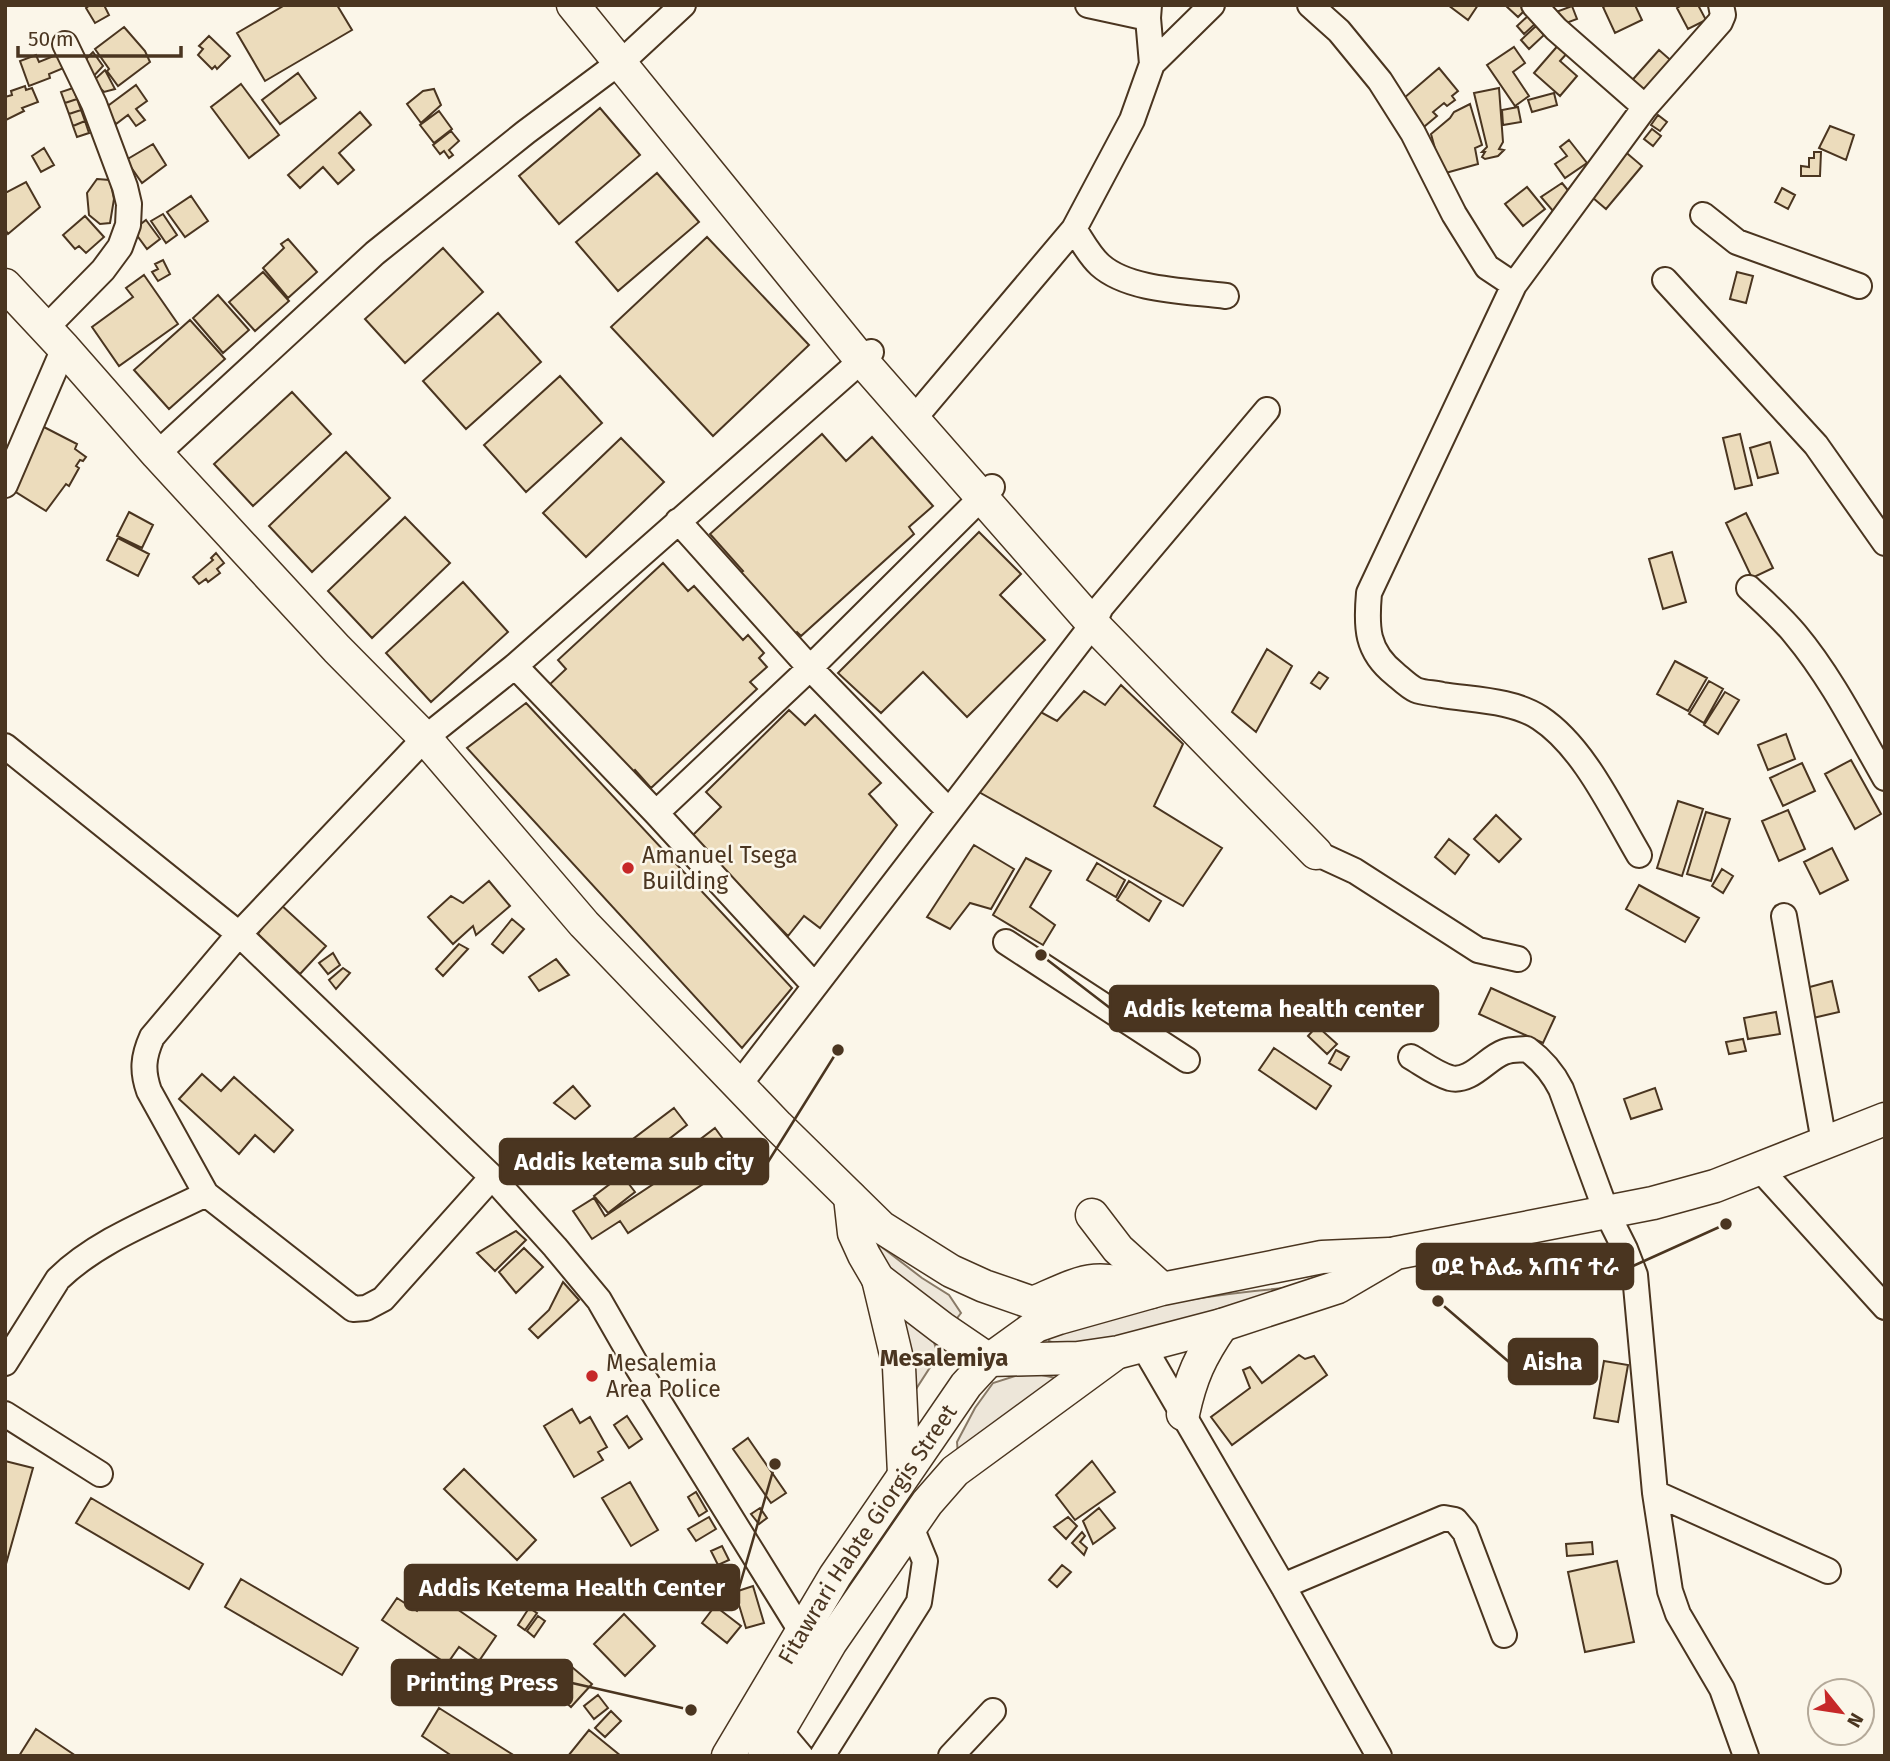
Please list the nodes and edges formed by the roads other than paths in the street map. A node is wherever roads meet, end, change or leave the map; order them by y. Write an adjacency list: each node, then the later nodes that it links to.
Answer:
1 (573, 5): 11 (main road)
2 (588, 5): 11 (main road)
3 (683, 5): 11 (street)
4 (1088, 5): 9 (street)
5 (1212, 5): 12 (street)
6 (1310, 5): 18 (street)
7 (1534, 5): 13 (street)
8 (1721, 5): 13 (street)
9 (1148, 12): 12 (street)
10 (65, 44): 21 (street)
11 (623, 60): 22 (main road); 25 (street)
12 (1152, 64): 15 (street)
13 (1645, 107): 18 (street)
14 (1703, 215): 19 (street)
15 (1073, 229): 20 (street); 23 (street)
16 (1665, 280): 29 (street)
17 (5, 285): 21 (main road)
18 (1514, 285): 40 (street)
19 (1859, 286)
20 (1226, 296)
21 (55, 338): 25 (main road); 26 (street)
22 (867, 356): 23 (main road); 27 (main road); 28 (street)
23 (922, 409): 27 (main road)
24 (1267, 411): 31 (street)
25 (157, 454): 34 (main road)
26 (5, 485)
27 (987, 492): 31 (main road); 33 (street)
28 (678, 521): 32 (street); 33 (street)
29 (1885, 543)
30 (1749, 588): 36 (street)
31 (1097, 615): 37 (street); 39 (main road)
32 (514, 666): 34 (street); 38 (street)
33 (810, 668): 37 (street); 38 (street)
34 (425, 738): 42 (street); 48 (main road)
35 (5, 746): 42 (street)
36 (1885, 778)
37 (948, 811): 45 (street)
38 (656, 813): 45 (street)
39 (1321, 846): 44 (street)
40 (1639, 855)
41 (1784, 916): 50 (street)
42 (239, 934): 52 (street); 53 (street)
43 (1006, 942): 47 (street)
44 (1518, 959)
45 (816, 986): 48 (street)
46 (1411, 1057): 55 (street)
47 (1187, 1060)
48 (739, 1085): 54 (main road)
49 (1885, 1119): 50 (main road)
50 (1824, 1142): 51 (main road)
51 (1759, 1168): 55 (main road); 60 (street)
52 (492, 1177): 53 (street); 73 (street)
53 (206, 1194): 64 (street)
54 (850, 1198): 58 (main road); 59 (main road)
55 (1606, 1211): 57 (main road); 69 (street)
56 (1092, 1215): 59 (main road)
57 (1396, 1253): 59 (main road, Fitawrari Habte Giorgis Street); 61 (main road)
58 (878, 1279): 63 (main road); 68 (main road)
59 (1156, 1290): 63 (main road, Fitawrari Habte Giorgis Street)
60 (1885, 1307)
61 (1222, 1325): 62 (main road); 66 (main road)
62 (1130, 1348): 63 (main road); 66 (street); 70 (main road)
63 (989, 1360): 68 (main road, Fitawrari Habte Giorgis Street); 70 (main road)
64 (5, 1363)
65 (5, 1414): 67 (street)
66 (1183, 1414): 72 (street)
67 (100, 1474)
68 (904, 1474): 73 (main road, Fitawrari Habte Giorgis Street)
69 (1655, 1493): 71 (street); 83 (street)
70 (919, 1515): 77 (main road); 80 (street)
71 (1828, 1571)
72 (1283, 1586): 74 (street); 82 (street)
73 (801, 1631): 75 (main road, Fitawrari Habte Giorgis Street)
74 (1504, 1634)
75 (759, 1707): 77 (street); 78 (main road, Fitawrari Habte Giorgis Street)
76 (993, 1711): 81 (street)
77 (772, 1743): 79 (street)
78 (728, 1756)
79 (801, 1756)
80 (822, 1756)
81 (951, 1756)
82 (1379, 1756)
83 (1746, 1756)

